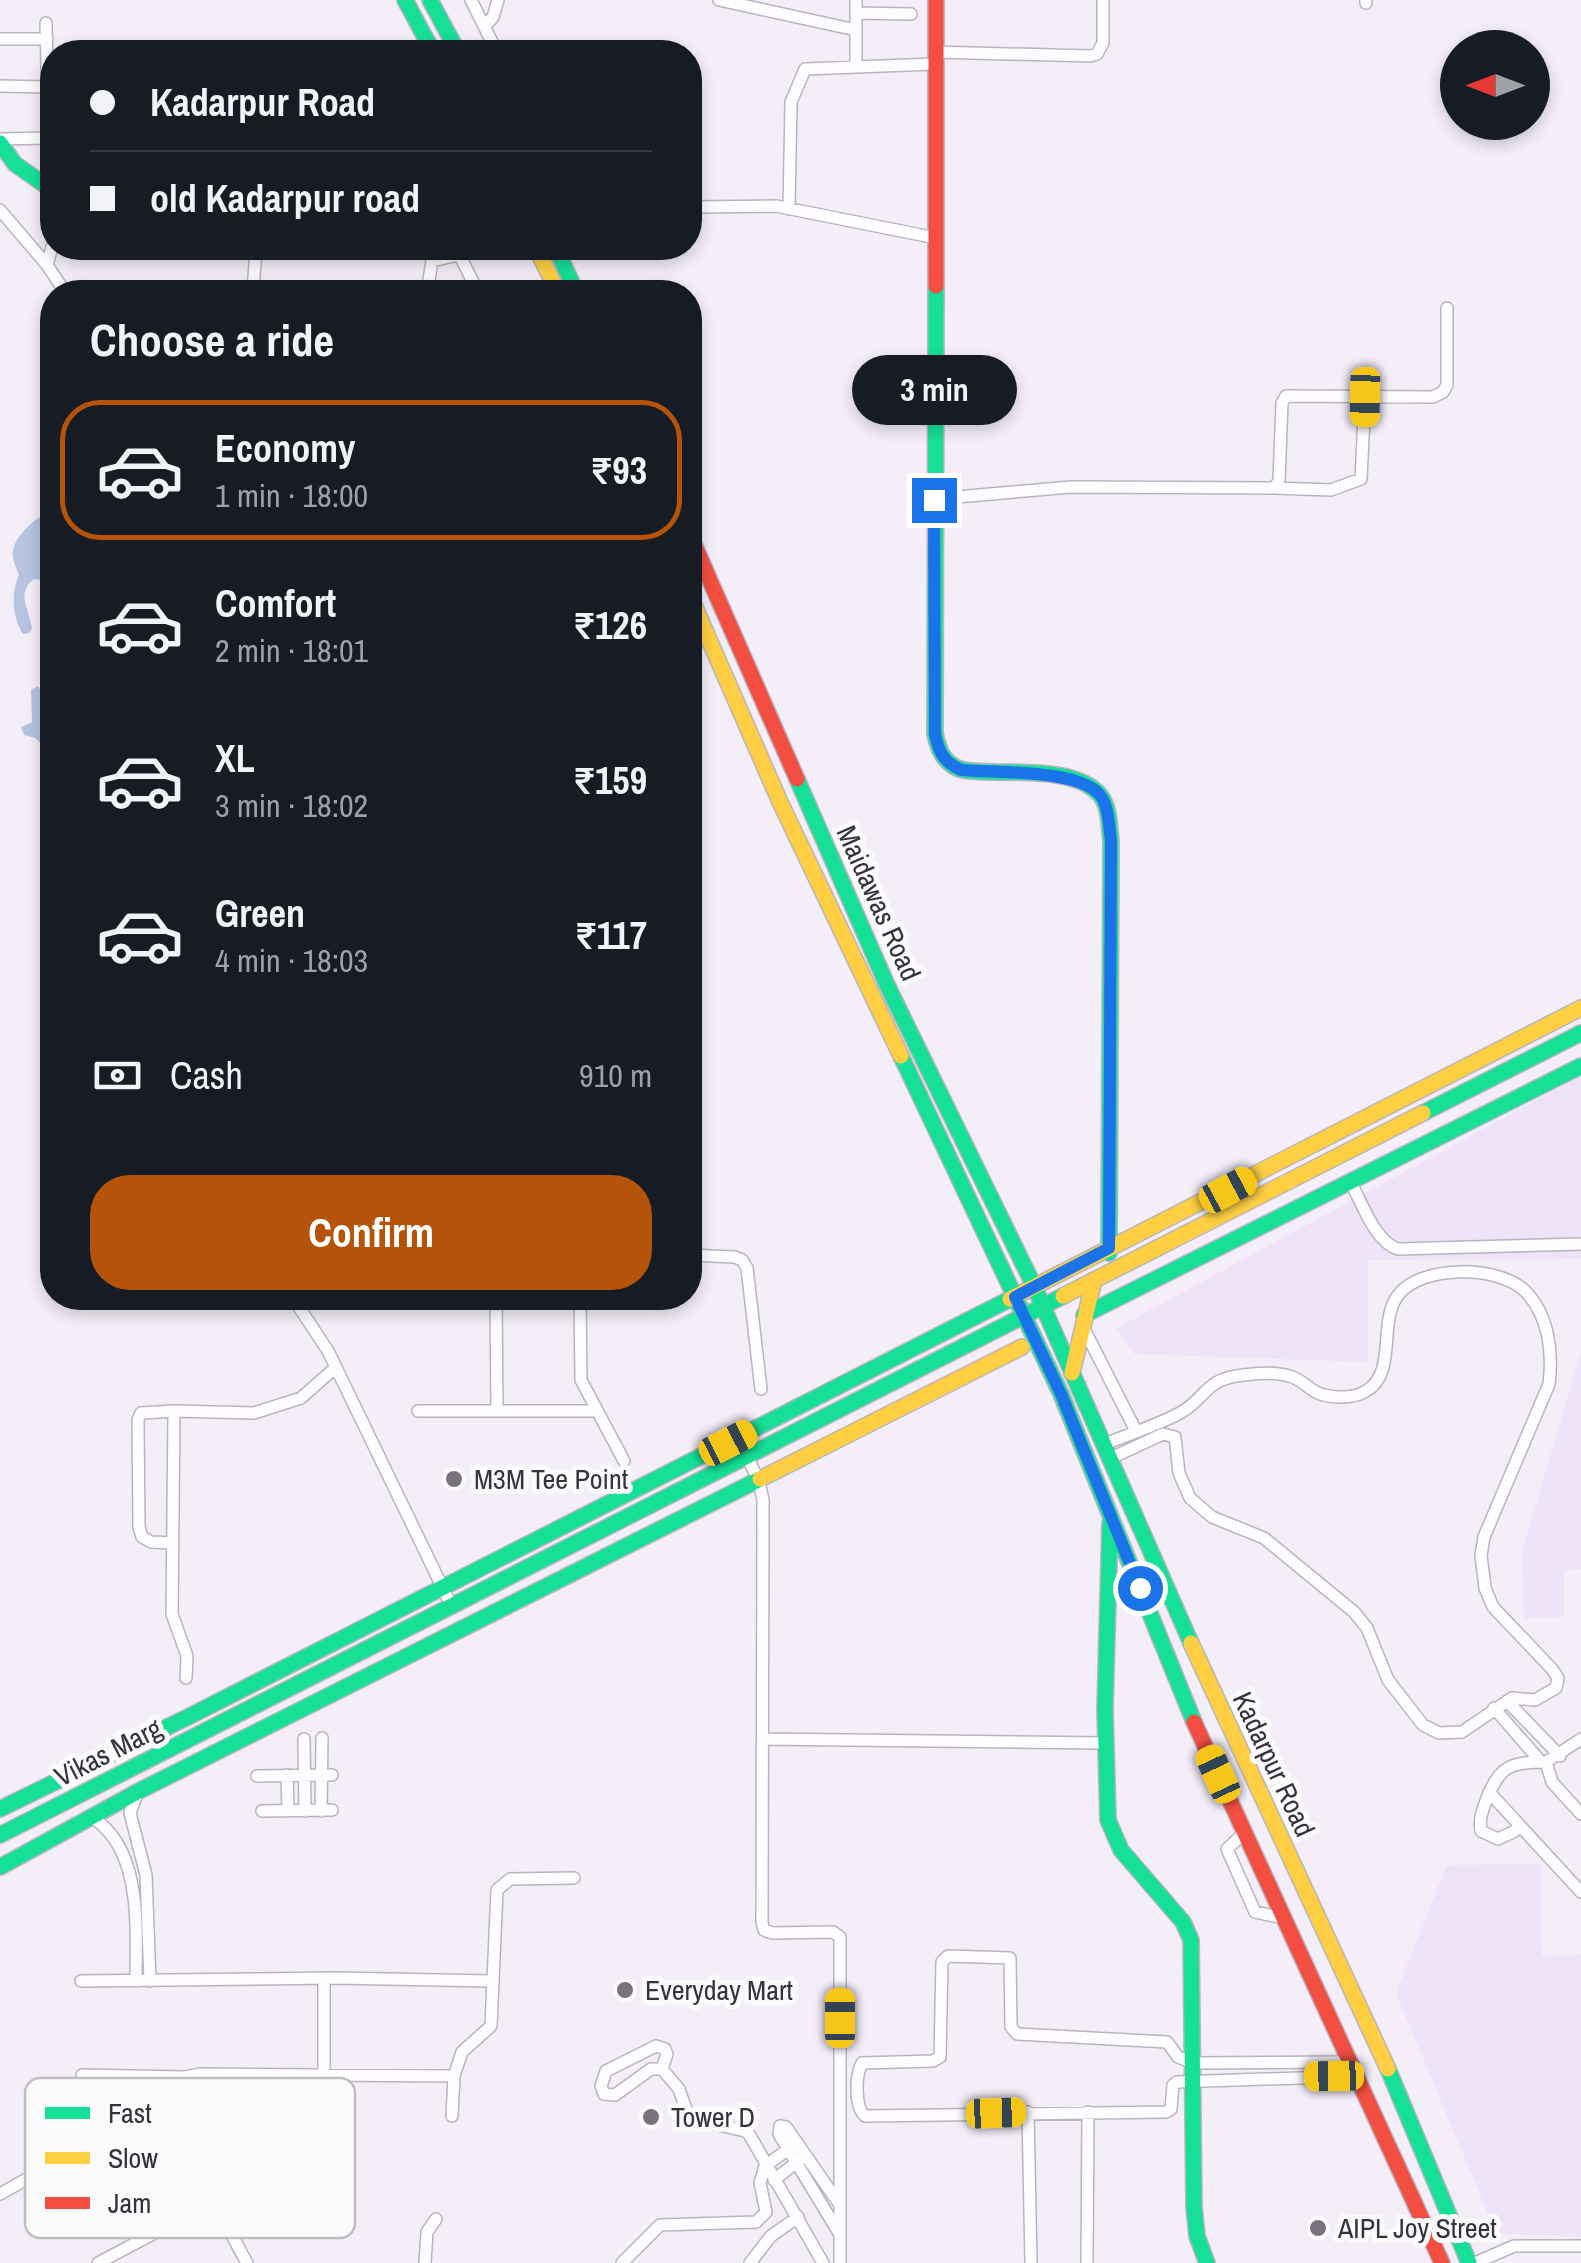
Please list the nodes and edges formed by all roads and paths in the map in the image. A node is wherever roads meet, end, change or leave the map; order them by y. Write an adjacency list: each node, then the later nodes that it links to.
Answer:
1 (405, 0): 16 (street)
2 (430, 0): 17 (street)
3 (471, 0): 12 (street)
4 (498, 0): 12 (street)
5 (719, 0): 8 (street)
6 (936, 0): 19 (street)
7 (1102, 0): 19 (street)
8 (758, 5): 13 (street)
9 (856, 6): 10 (street); 13 (street)
10 (911, 14)
11 (46, 22): 15 (street)
12 (485, 26): 18 (street)
13 (856, 30): 20 (street)
14 (0, 39): 15 (street)
15 (47, 39)
16 (427, 40)
17 (452, 40)
18 (491, 40)
19 (934, 58): 20 (street); 29 (street)
20 (856, 66): 27 (street)
21 (0, 86): 22 (street)
22 (40, 87)
23 (40, 138): 24 (street)
24 (0, 141): 25 (street)
25 (40, 182)
26 (702, 207): 27 (street)
27 (790, 209): 29 (street)
28 (0, 210): 30 (street)
29 (936, 238): 38 (street)
30 (40, 257)
31 (43, 260): 33 (street)
32 (48, 260): 33 (street)
33 (47, 265): 34 (street)
34 (57, 280)
35 (1447, 308): 36 (street)
36 (1365, 397): 37 (street); 37 (street)
37 (1274, 488): 38 (street)
38 (934, 500): 52 (street)
39 (702, 562): 56 (street, Maidawas Road)
40 (702, 623): 57 (street, Maidawas Road)
41 (1581, 1008): 52 (street)
42 (1581, 1032): 43 (street, Vikas Marg)
43 (1540, 1054): 44 (street, Vikas Marg); 46 (street)
44 (1518, 1064): 47 (street); 48 (street, Vikas Marg)
45 (1581, 1066): 46 (street)
46 (1553, 1080): 47 (street)
47 (1532, 1091): 49 (street)
48 (1429, 1110): 49 (street); 54 (street, Vikas Marg)
49 (1442, 1137): 50 (street)
50 (1351, 1184): 51 (street); 63 (street)
51 (1581, 1244)
52 (1109, 1248): 54 (street); 56 (street)
53 (702, 1256): 69 (street)
54 (1110, 1272): 55 (street, Vikas Marg)
55 (1094, 1280): 58 (street, Vikas Marg); 63 (street)
56 (1034, 1286): 57 (street); 58 (street, Kadarpur Road)
57 (1015, 1297): 62 (street, Kadarpur Road); 81 (street)
58 (1042, 1306): 62 (street, Vikas Marg); 68 (street, Kadarpur Road)
59 (300, 1310): 67 (street)
60 (496, 1310): 70 (street)
61 (580, 1310): 71 (street)
62 (1024, 1314): 64 (street, Vikas Marg); 66 (street, Kadarpur Road)
63 (1083, 1320): 68 (street); 74 (street)
64 (981, 1337): 65 (street); 76 (street, Vikas Marg)
65 (1022, 1347): 66 (street); 78 (street)
66 (1047, 1364): 79 (street, Kadarpur Road)
67 (335, 1368): 72 (street); 81 (street)
68 (1072, 1372): 75 (street, Kadarpur Road)
69 (760, 1389)
70 (497, 1410): 71 (street); 73 (street)
71 (596, 1410): 77 (street)
72 (174, 1411): 80 (street); 80 (street)
73 (418, 1411)
74 (1135, 1436): 75 (street); 84 (street); 85 (street)
75 (1106, 1452): 86 (street, Kadarpur Road)
76 (747, 1456): 78 (street); 82 (street, Vikas Marg)
77 (624, 1461)
78 (759, 1482): 89 (street); 100 (street)
79 (1110, 1514): 91 (street); 92 (street, Kadarpur Road)
80 (173, 1544): 83 (street)
81 (441, 1586): 82 (street); 103 (street)
82 (451, 1605): 95 (street, Vikas Marg)
83 (186, 1678)
84 (1507, 1701): 85 (street); 93 (street)
85 (1494, 1708): 94 (street)
86 (1230, 1731): 92 (street); 162 (street, Kadarpur Road)
87 (322, 1738): 98 (street)
88 (304, 1739): 97 (street)
89 (763, 1739): 91 (street); 143 (street)
90 (1581, 1740): 93 (street)
91 (1105, 1743): 127 (street)
92 (1205, 1745): 110 (street, Kadarpur Road)
93 (1560, 1756): 94 (street)
94 (1544, 1762): 101 (street); 107 (street)
95 (137, 1766): 100 (street); 102 (street, Vikas Marg)
96 (287, 1775): 97 (street); 99 (street); 104 (street)
97 (304, 1775): 98 (street); 105 (street)
98 (327, 1775): 105 (street)
99 (257, 1776)
100 (139, 1792): 108 (street); 112 (street)
101 (1490, 1792): 109 (street); 116 (street)
102 (68, 1802): 108 (street); 111 (street, Vikas Marg)
103 (0, 1809)
104 (288, 1811): 105 (street); 106 (street)
105 (304, 1811)
106 (262, 1812)
107 (1581, 1814)
108 (93, 1818): 113 (street); 114 (street)
109 (1515, 1831)
110 (1245, 1832): 117 (street, Kadarpur Road); 117 (street)
111 (0, 1835)
112 (140, 1854): 113 (street); 121 (street)
113 (124, 1860): 120 (street)
114 (0, 1867)
115 (574, 1878): 122 (street)
116 (1581, 1892)
117 (1284, 1918): 126 (street, Kadarpur Road)
118 (324, 1978): 121 (street); 122 (street); 128 (street)
119 (81, 1980): 120 (street)
120 (136, 1981): 121 (street)
121 (150, 1981)
122 (491, 1981): 130 (street)
123 (1309, 2063): 124 (street); 126 (street); 131 (street)
124 (1256, 2064): 127 (street); 134 (street)
125 (662, 2069): 125 (street); 139 (street)
126 (1354, 2069): 131 (street); 161 (street, Kadarpur Road)
127 (1194, 2071): 134 (street); 135 (street); 136 (street); 160 (street)
128 (324, 2074): 130 (street); 133 (street)
129 (82, 2075): 132 (street)
130 (454, 2076): 137 (street)
131 (1309, 2077): 134 (street)
132 (116, 2078)
133 (268, 2078)
134 (1257, 2078)
135 (1028, 2112): 136 (street); 158 (street)
136 (1088, 2112): 159 (street)
137 (452, 2116)
138 (801, 2159): 139 (street); 141 (street); 143 (street); 146 (street)
139 (765, 2166): 141 (street); 154 (street)
140 (25, 2179): 142 (street)
141 (774, 2180): 144 (street)
142 (0, 2194)
143 (840, 2206): 146 (street)
144 (798, 2217): 155 (street); 156 (street)
145 (436, 2219): 153 (street)
146 (839, 2233): 157 (street)
147 (145, 2238): 151 (street)
148 (233, 2238): 152 (street)
149 (1581, 2246): 150 (street)
150 (1502, 2249): 162 (street); 163 (street)
151 (98, 2263)
152 (248, 2263)
153 (425, 2263)
154 (622, 2263)
155 (750, 2263)
156 (823, 2263)
157 (840, 2263)
158 (1031, 2263)
159 (1088, 2263)
160 (1208, 2263)
161 (1442, 2263)
162 (1472, 2263)
163 (1507, 2263)

